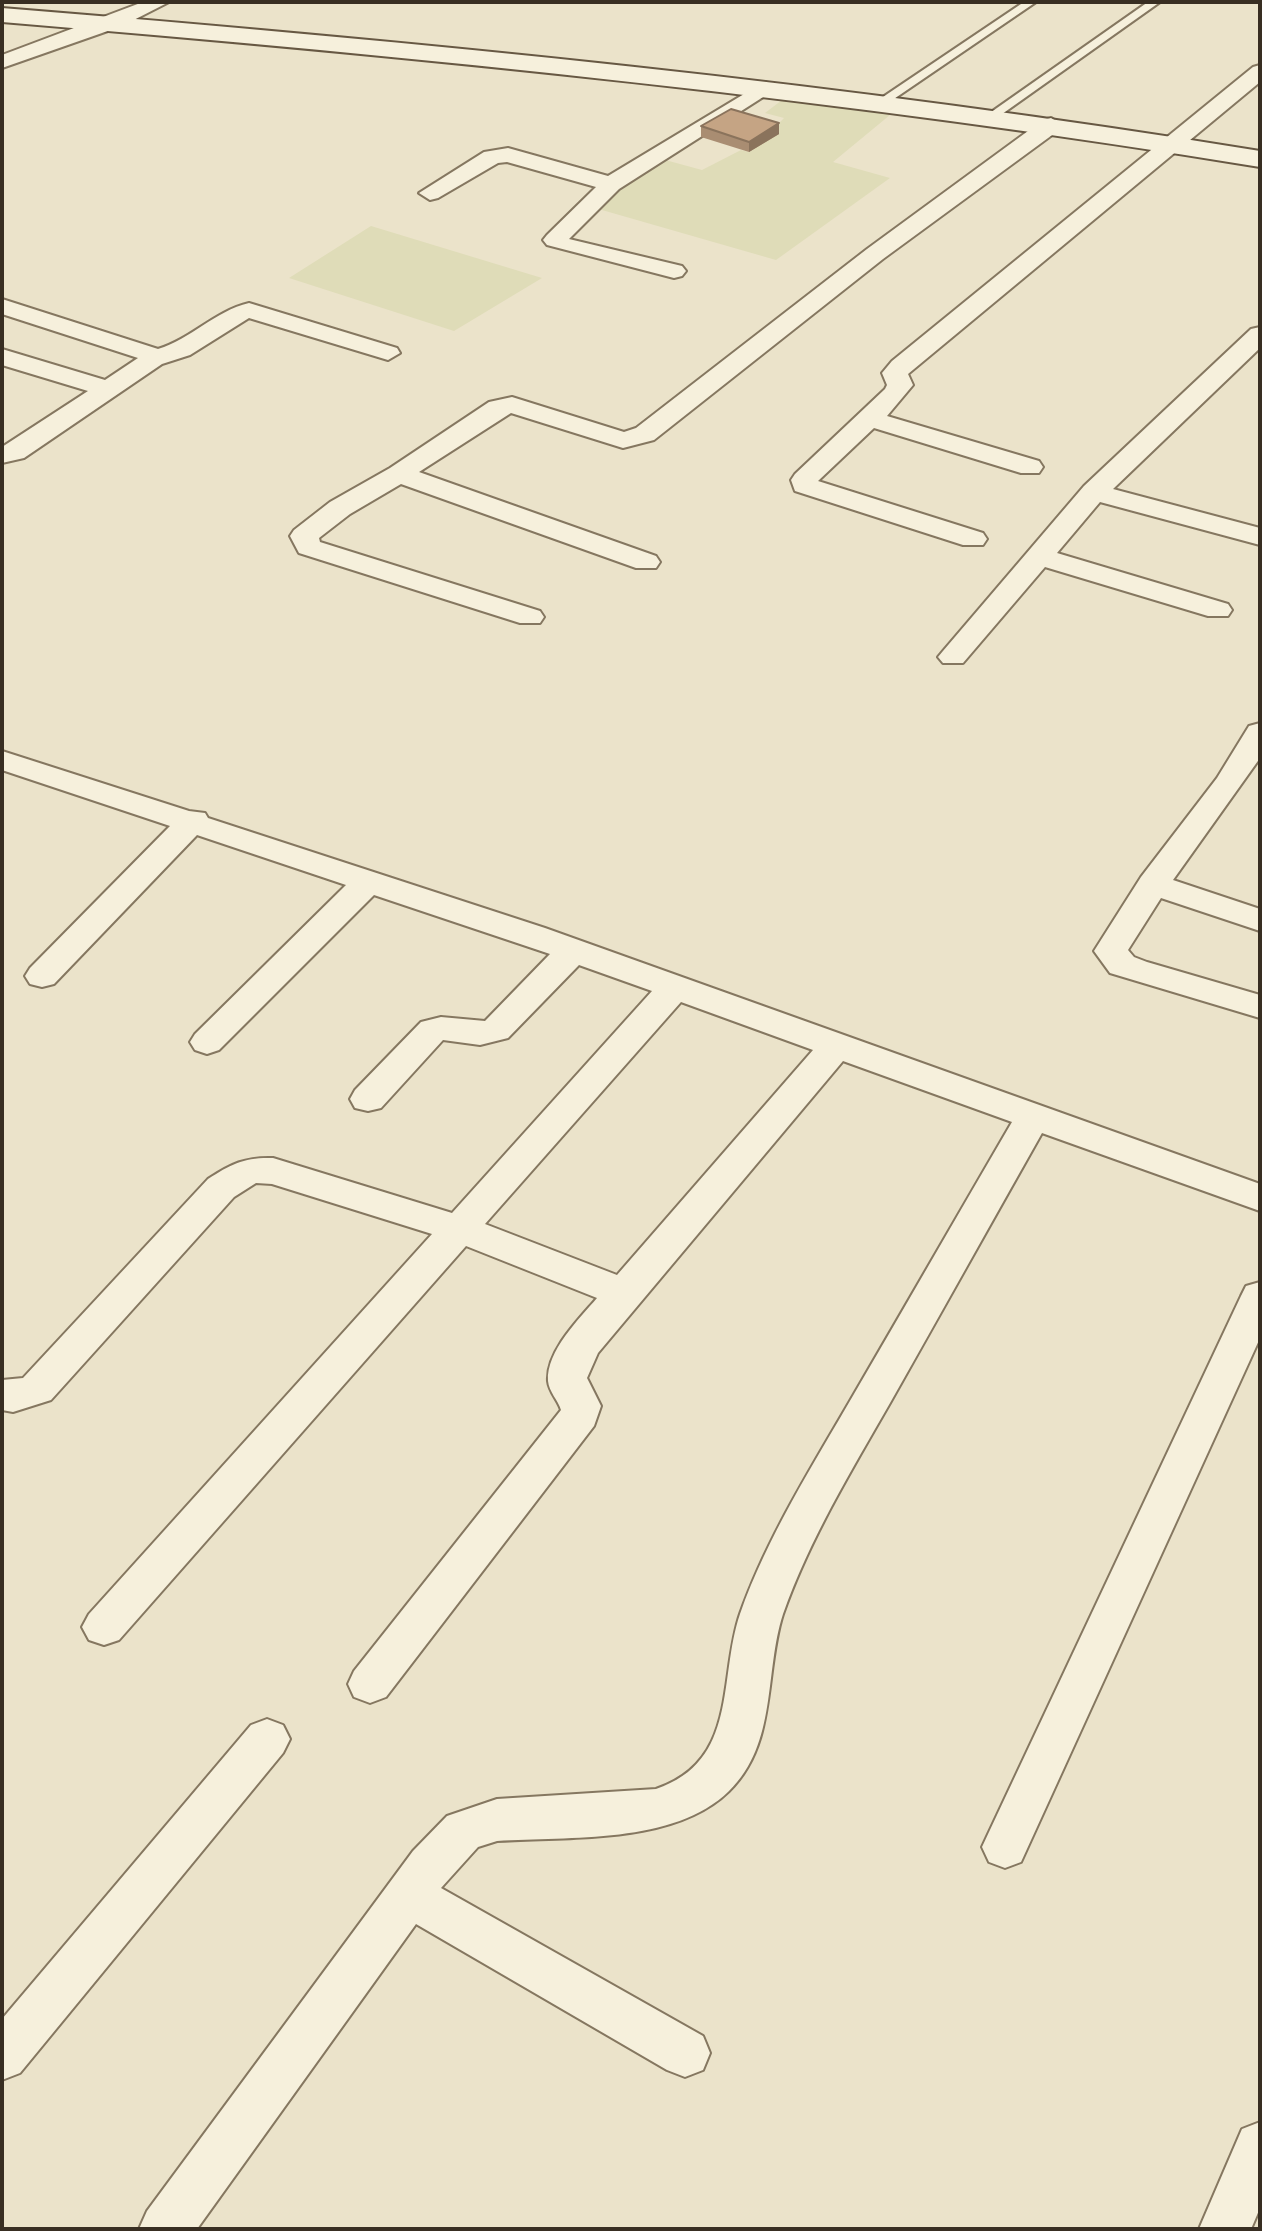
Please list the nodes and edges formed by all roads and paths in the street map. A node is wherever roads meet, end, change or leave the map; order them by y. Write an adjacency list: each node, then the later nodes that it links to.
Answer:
1 (159, 2): 5 (street)
2 (1031, 2): 9 (lane)
3 (1155, 2): 10 (lane)
4 (2, 15): 5 (main road)
5 (115, 22): 6 (street); 8 (main road)
6 (2, 62)
7 (1260, 71): 12 (street)
8 (764, 88): 9 (main road); 14 (street)
9 (881, 103): 10 (main road)
10 (991, 117): 11 (main road)
11 (1051, 125): 12 (main road); 26 (street)
12 (1171, 145): 13 (main road); 23 (street)
13 (1260, 159)
14 (611, 184): 15 (street); 16 (street)
15 (430, 193)
16 (674, 271)
17 (2, 306): 21 (street)
18 (1260, 334): 27 (street)
19 (388, 353): 21 (street)
20 (2, 357): 22 (street)
21 (153, 359): 22 (street)
22 (107, 389): 24 (street)
23 (871, 419): 25 (street); 29 (street)
24 (2, 455)
25 (1030, 467)
26 (399, 474): 31 (street); 33 (street)
27 (1094, 492): 28 (street); 30 (street)
28 (1260, 537)
29 (973, 539)
30 (1041, 557): 32 (street); 34 (street)
31 (646, 562)
32 (1218, 610)
33 (530, 617)
34 (953, 657)
35 (1260, 732): 37 (street)
36 (2, 760): 38 (street)
37 (1246, 785): 40 (street)
38 (194, 820): 39 (street); 43 (street)
39 (370, 880): 42 (street); 46 (street)
40 (1153, 884): 41 (street); 45 (street)
41 (1260, 920)
42 (573, 951): 44 (street); 48 (street)
43 (42, 976)
44 (674, 988): 47 (street); 51 (street)
45 (1260, 1007)
46 (207, 1042)
47 (835, 1047): 49 (street); 52 (street)
48 (368, 1099)
49 (1033, 1117): 50 (street); 59 (street)
50 (1260, 1198)
51 (460, 1229): 52 (street); 54 (street); 55 (street)
52 (624, 1293): 56 (street)
53 (1260, 1296): 58 (street)
54 (2, 1395)
55 (104, 1627)
56 (370, 1684)
57 (267, 1739): 61 (street)
58 (1005, 1847)
59 (409, 1895): 60 (street); 63 (street)
60 (685, 2053)
61 (2, 2056)
62 (1256, 2170): 64 (street)
63 (165, 2229)
64 (1225, 2229)

